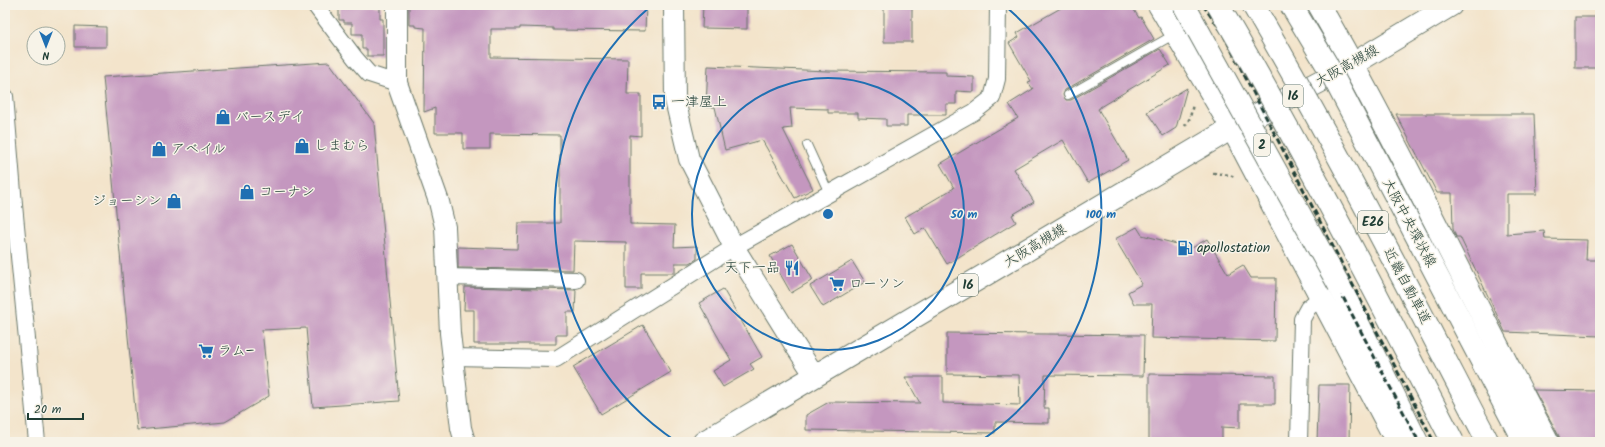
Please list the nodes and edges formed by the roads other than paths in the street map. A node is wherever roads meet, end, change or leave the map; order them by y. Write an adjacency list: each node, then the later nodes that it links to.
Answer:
1 (315, 5): 14 (street)
2 (397, 5): 14 (street)
3 (674, 5): 20 (street)
4 (998, 5): 19 (street)
5 (1159, 5): 12 (main road)
6 (1184, 5): 23 (main road, 2, bridge)
7 (1218, 5): 32 (main road, E26, bridge)
8 (1253, 5): 33 (main road, 近畿自動車道 / E26, bridge)
9 (1291, 5): 34 (main road, 大阪中央環状線, bridge)
10 (1319, 5): 13 (main road)
11 (1451, 5): 13 (main road, 大阪高槻線 / 16)
12 (1176, 33): 15 (lane); 17 (main road)
13 (1353, 64): 17 (main road, 大阪高槻線 / 16); 35 (main road)
14 (397, 82): 21 (street)
15 (1068, 95)
16 (5, 96): 26 (street)
17 (1232, 128): 23 (main road); 25 (main road, 大阪高槻線 / 16)
18 (807, 145): 19 (lane)
19 (829, 193): 20 (street)
20 (734, 247): 24 (street); 25 (street)
21 (447, 277): 22 (street); 24 (street)
22 (576, 280)
23 (1330, 290): 29 (street); 30 (main road); 31 (main road, 2)
24 (453, 357): 27 (street)
25 (815, 376): 28 (main road, 大阪高槻線 / 16)
26 (38, 442)
27 (465, 442)
28 (704, 442)
29 (1299, 442)
30 (1397, 442)
31 (1417, 442)
32 (1453, 442)
33 (1488, 442)
34 (1524, 442)
35 (1548, 442)

